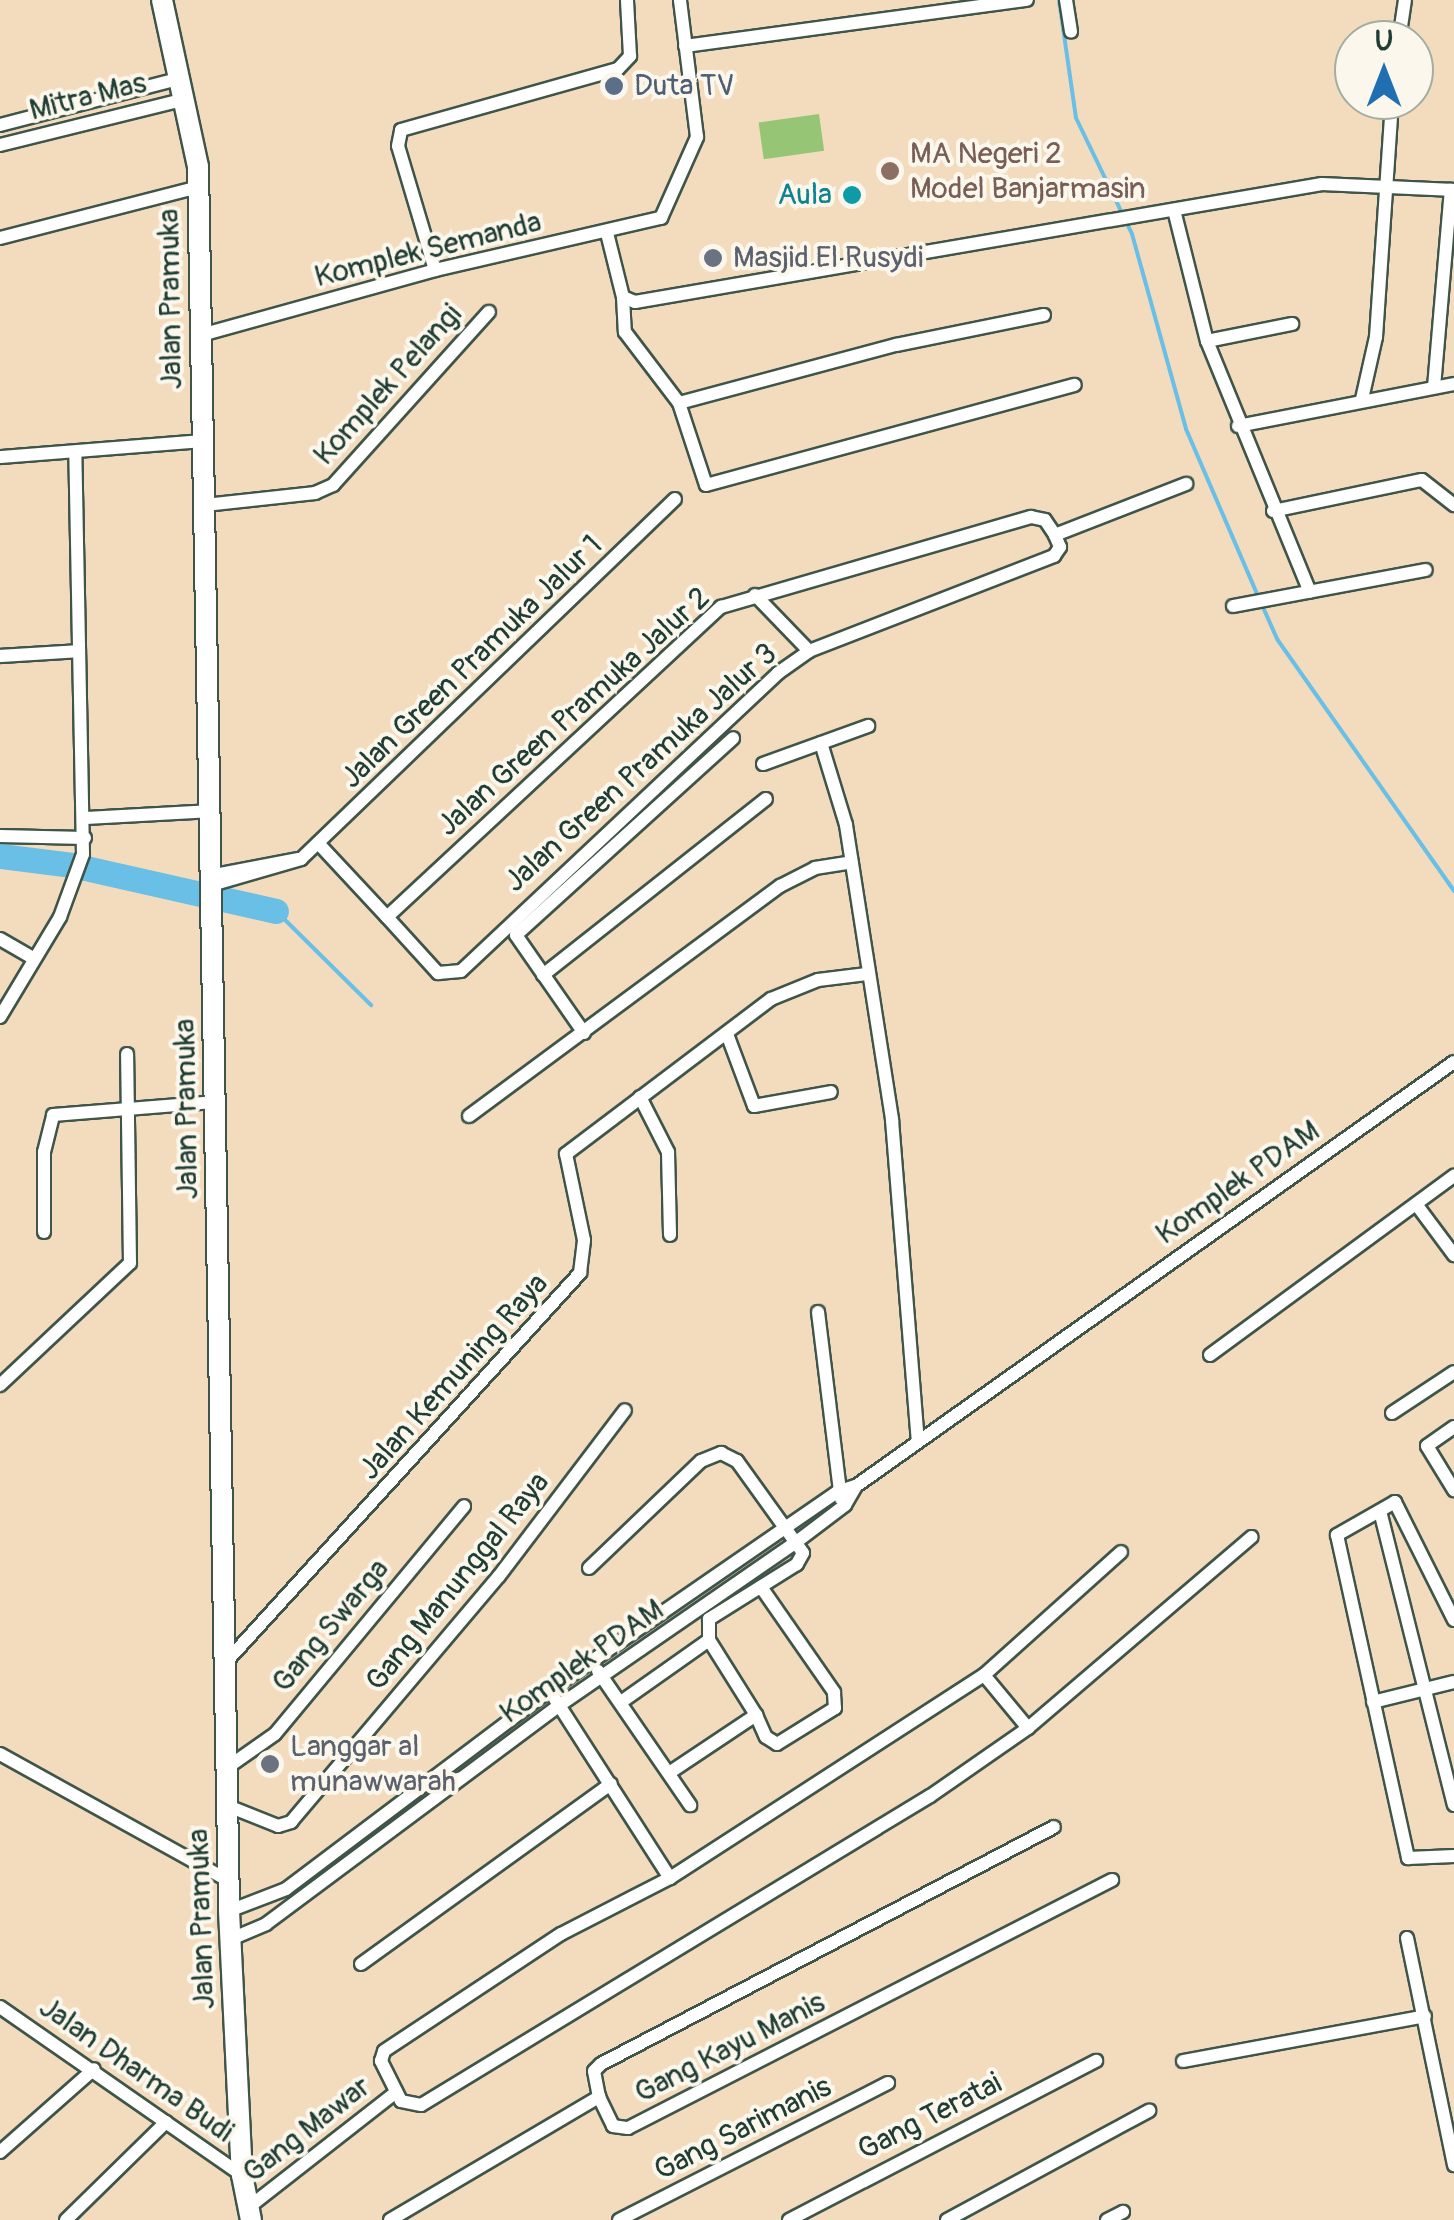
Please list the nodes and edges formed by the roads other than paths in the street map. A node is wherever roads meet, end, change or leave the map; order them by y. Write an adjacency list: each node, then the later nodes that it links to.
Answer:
1 (162, 0): 8 (main road, Jalan Pramuka)
2 (626, 0): 18 (street)
3 (680, 0): 7 (street)
4 (1027, 0): 7 (street)
5 (1066, 0): 6 (street)
6 (1071, 32)
7 (684, 46): 16 (street, Komplek Semanda)
8 (186, 88): 10 (street, Mitra Mas); 11 (street, Mitra Mas); 13 (main road, Jalan Pramuka)
9 (1392, 120): 12 (street)
10 (0, 124)
11 (0, 145)
12 (1390, 184): 14 (street); 15 (street); 28 (street)
13 (199, 188): 17 (street); 23 (main road, Jalan Pramuka)
14 (1452, 190): 27 (street)
15 (1174, 210): 19 (street); 24 (street)
16 (607, 233): 18 (street, Komplek Semanda); 19 (street)
17 (0, 238)
18 (435, 270): 23 (street, Komplek Semanda)
19 (623, 297): 29 (street)
20 (488, 312): 37 (street, Komplek Pelangi)
21 (1044, 316): 29 (street)
22 (1292, 324): 24 (street)
23 (201, 335): 31 (main road, Jalan Pramuka)
24 (1208, 341): 30 (street)
25 (1454, 384): 27 (street)
26 (1075, 385): 29 (street)
27 (1434, 387): 28 (street)
28 (1362, 399): 30 (street)
29 (679, 404)
30 (1238, 426): 38 (street)
31 (203, 441): 32 (street); 37 (main road, Jalan Pramuka)
32 (75, 454): 33 (street); 44 (street)
33 (0, 457)
34 (1186, 484): 39 (street)
35 (675, 499): 56 (street, Jalan Green Pramuka Jalur 1)
36 (1454, 505): 38 (street)
37 (205, 506): 52 (main road, Jalan Pramuka)
38 (1273, 511): 41 (street)
39 (1055, 535): 42 (street, Jalan Green Pramuka Jalur 2); 45 (street, Jalan Green Pramuka Jalur 3)
40 (1426, 570): 41 (street)
41 (1310, 592): 43 (street)
42 (755, 595): 45 (street); 59 (street, Jalan Green Pramuka Jalur 2)
43 (1233, 606)
44 (80, 651): 46 (street); 53 (street)
45 (809, 651): 59 (street, Jalan Green Pramuka Jalur 3)
46 (0, 656)
47 (868, 726): 49 (street)
48 (733, 738): 63 (street)
49 (821, 743): 50 (street); 57 (street)
50 (763, 764)
51 (766, 800): 63 (street)
52 (213, 811): 53 (street); 58 (main road, Jalan Pramuka)
53 (86, 818): 55 (street)
54 (0, 836): 55 (street)
55 (85, 838): 61 (street)
56 (318, 843): 58 (street, Jalan Green Pramuka Jalur 1); 59 (street)
57 (852, 862): 62 (street); 65 (street)
58 (215, 889): 71 (main road, Jalan Pramuka)
59 (387, 916)
60 (0, 939): 61 (street)
61 (34, 959): 64 (street)
62 (868, 974): 66 (street, Jalan Kemuning Raya); 86 (street)
63 (542, 975): 65 (street)
64 (0, 1017)
65 (584, 1034): 73 (street)
66 (727, 1034): 69 (street); 70 (street, Jalan Kemuning Raya)
67 (127, 1054): 72 (street)
68 (1454, 1062): 86 (street, Komplek PDAM)
69 (831, 1092)
70 (640, 1097): 77 (street); 101 (street, Jalan Kemuning Raya)
71 (216, 1102): 72 (street); 101 (main road, Jalan Pramuka)
72 (128, 1110): 76 (street); 82 (street)
73 (469, 1116)
74 (1454, 1176): 75 (street)
75 (1416, 1204): 78 (street); 80 (street)
76 (44, 1232)
77 (670, 1235)
78 (1454, 1256)
79 (818, 1312): 89 (street)
80 (1210, 1355)
81 (1454, 1372): 84 (street)
82 (0, 1385)
83 (626, 1410): 121 (street, Gang Manunggal Raya)
84 (1392, 1413)
85 (1454, 1428): 88 (street)
86 (918, 1440): 87 (street, Komplek PDAM)
87 (856, 1486): 89 (street, Komplek PDAM); 90 (street, Komplek PDAM)
88 (1454, 1490)
89 (837, 1492): 90 (street); 93 (street, Komplek PDAM)
90 (845, 1505): 95 (street, Komplek PDAM)
91 (464, 1506): 116 (street, Gang Swarga)
92 (1380, 1511): 99 (street); 106 (street); 109 (street)
93 (783, 1530): 95 (street); 97 (street); 102 (street, Komplek PDAM)
94 (1252, 1537): 112 (street)
95 (794, 1543): 98 (street); 104 (street, Komplek PDAM)
96 (1121, 1552): 103 (street)
97 (589, 1568)
98 (760, 1588): 100 (street); 111 (street)
99 (1454, 1620)
100 (708, 1640): 108 (street); 111 (street)
101 (227, 1661): 116 (main road, Jalan Pramuka)
102 (592, 1661): 104 (street); 107 (street, Komplek PDAM)
103 (984, 1675): 112 (street); 124 (street)
104 (602, 1678): 108 (street); 110 (street, Komplek PDAM)
105 (1454, 1682): 106 (street)
106 (1426, 1688): 109 (street); 120 (street)
107 (550, 1690): 110 (street); 113 (street, Komplek PDAM)
108 (621, 1702): 117 (street)
109 (1373, 1702): 123 (street)
110 (560, 1705): 114 (street, Komplek PDAM); 118 (street)
111 (756, 1715): 117 (street)
112 (1028, 1728): 139 (street)
113 (489, 1735): 114 (street); 127 (street, Komplek PDAM)
114 (501, 1749): 129 (street, Komplek PDAM)
115 (0, 1754): 126 (street)
116 (228, 1767): 121 (main road, Jalan Pramuka)
117 (669, 1773): 119 (street)
118 (612, 1784): 124 (street); 132 (street)
119 (690, 1804)
120 (1454, 1805)
121 (228, 1806): 126 (main road, Jalan Pramuka)
122 (1054, 1827): 140 (street)
123 (1454, 1856)
124 (670, 1878): 139 (street)
125 (1112, 1880): 140 (street, Gang Kayu Manis)
126 (229, 1882): 128 (main road, Jalan Pramuka)
127 (258, 1905): 128 (street, Komplek PDAM); 129 (street)
128 (229, 1911): 131 (main road, Jalan Pramuka)
129 (266, 1924): 131 (street, Komplek PDAM)
130 (1407, 1938): 134 (street)
131 (232, 1939): 145 (main road, Jalan Pramuka)
132 (361, 1964)
133 (0, 2006): 137 (street, Jalan Dharma Budi)
134 (1424, 2016): 136 (street); 144 (street)
135 (1096, 2061): 151 (street, Gang Teratai)
136 (1184, 2061)
137 (94, 2068): 142 (street, Jalan Dharma Budi); 143 (street)
138 (888, 2082): 150 (street, Gang Sarimanis)
139 (396, 2092): 147 (street, Gang Mawar)
140 (599, 2098): 149 (street, Gang Kayu Manis)
141 (1150, 2111): 152 (street)
142 (166, 2122): 145 (street, Jalan Dharma Budi); 148 (street)
143 (0, 2152)
144 (1454, 2165)
145 (242, 2175): 147 (main road, Jalan Pramuka)
146 (1123, 2212): 153 (street)
147 (250, 2214)
148 (66, 2220)
149 (390, 2220)
150 (620, 2220)
151 (789, 2220)
152 (947, 2220)
153 (1107, 2220)

